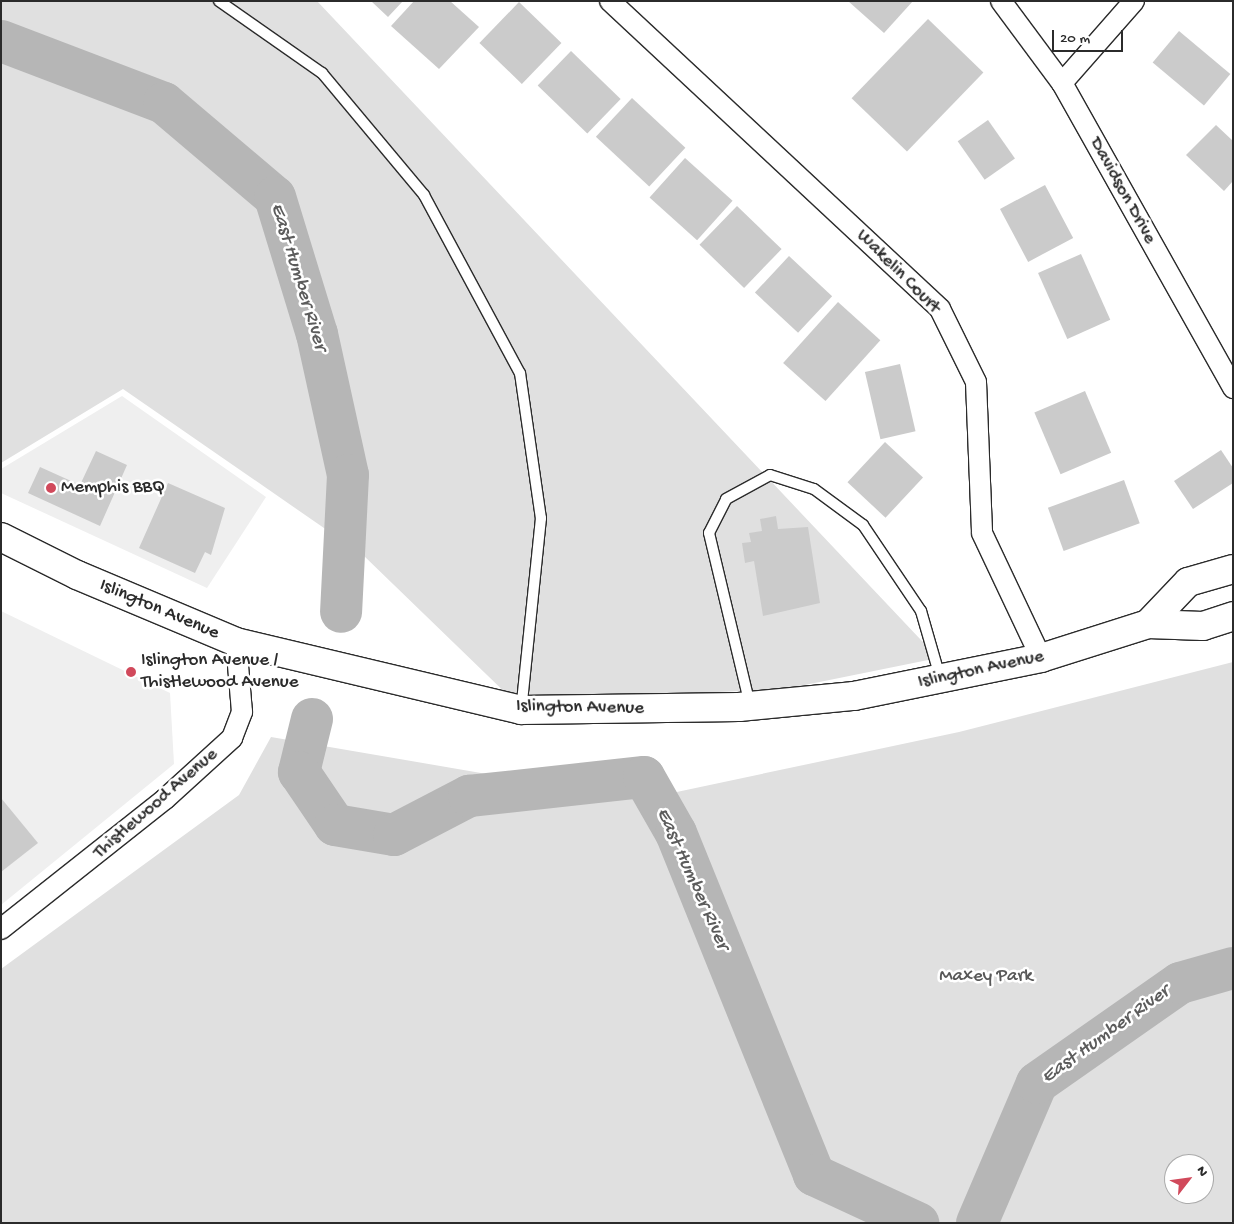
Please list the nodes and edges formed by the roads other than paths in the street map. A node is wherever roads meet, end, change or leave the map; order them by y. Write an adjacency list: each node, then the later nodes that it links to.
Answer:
1 (219, 1): 15 (lane)
2 (610, 1): 12 (street, Wakelin Court)
3 (1001, 1): 5 (street, Davidson Drive)
4 (1134, 1): 5 (street)
5 (1062, 83): 6 (street, Davidson Drive)
6 (1233, 388)
7 (1, 537): 11 (main road, Islington Avenue)
8 (1233, 569): 10 (main road, Islington Avenue)
9 (1233, 616): 10 (main road, Islington Avenue)
10 (1148, 624): 12 (main road, Islington Avenue)
11 (236, 642): 15 (main road, Islington Avenue); 16 (street, Thistlewood Avenue)
12 (1041, 658): 13 (main road, Islington Avenue)
13 (941, 680): 14 (main road, Islington Avenue); 14 (lane)
14 (750, 706): 15 (main road, Islington Avenue)
15 (521, 710)
16 (1, 929)

